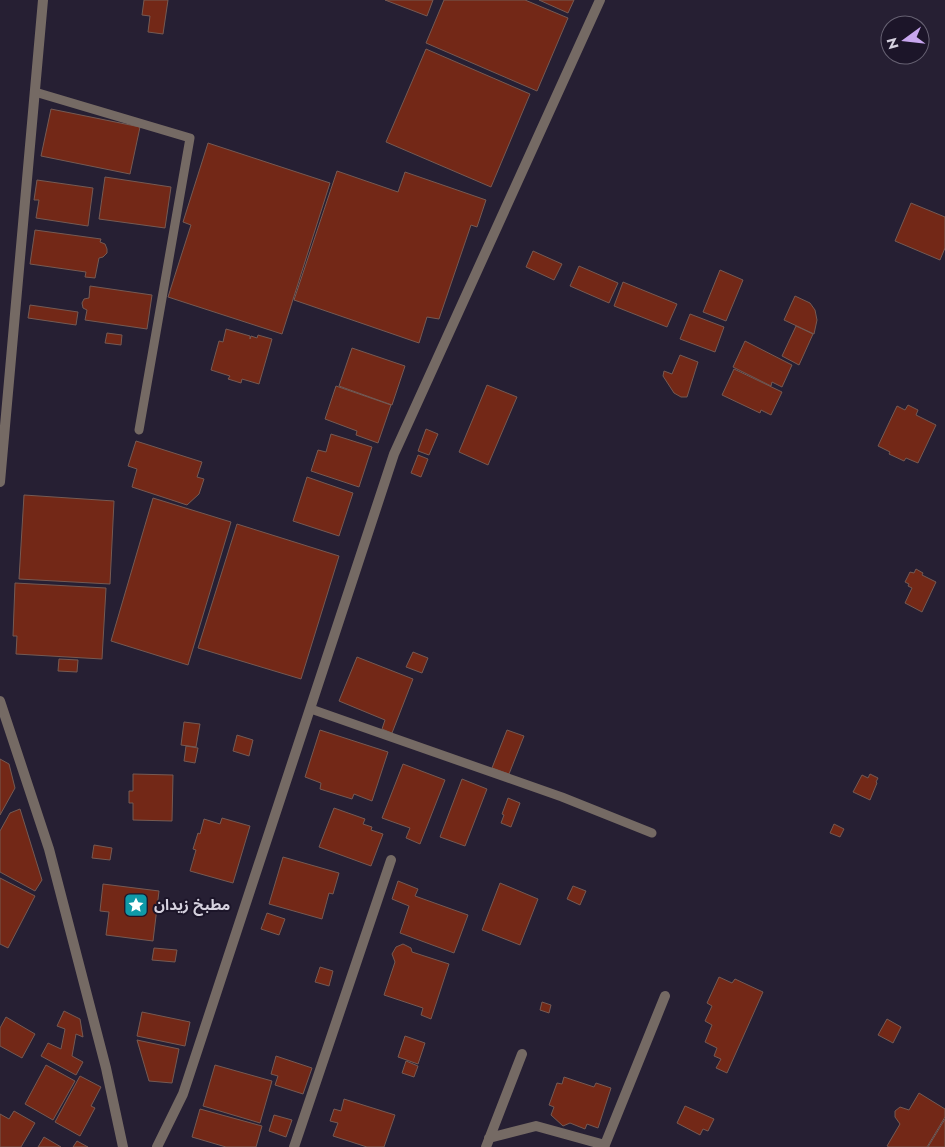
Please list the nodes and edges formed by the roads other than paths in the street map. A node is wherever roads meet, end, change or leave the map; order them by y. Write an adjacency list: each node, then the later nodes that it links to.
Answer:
1 (43, 0): 3 (street)
2 (600, 0): 7 (street)
3 (35, 92): 4 (lane); 5 (street)
4 (139, 430)
5 (0, 482)
6 (0, 701): 14 (street)
7 (311, 709): 8 (lane); 15 (street)
8 (652, 833)
9 (391, 860): 16 (street)
10 (666, 996): 13 (street)
11 (522, 1054): 12 (street)
12 (488, 1142): 13 (street)
13 (604, 1146)
14 (123, 1147)
15 (157, 1147)
16 (294, 1147)

